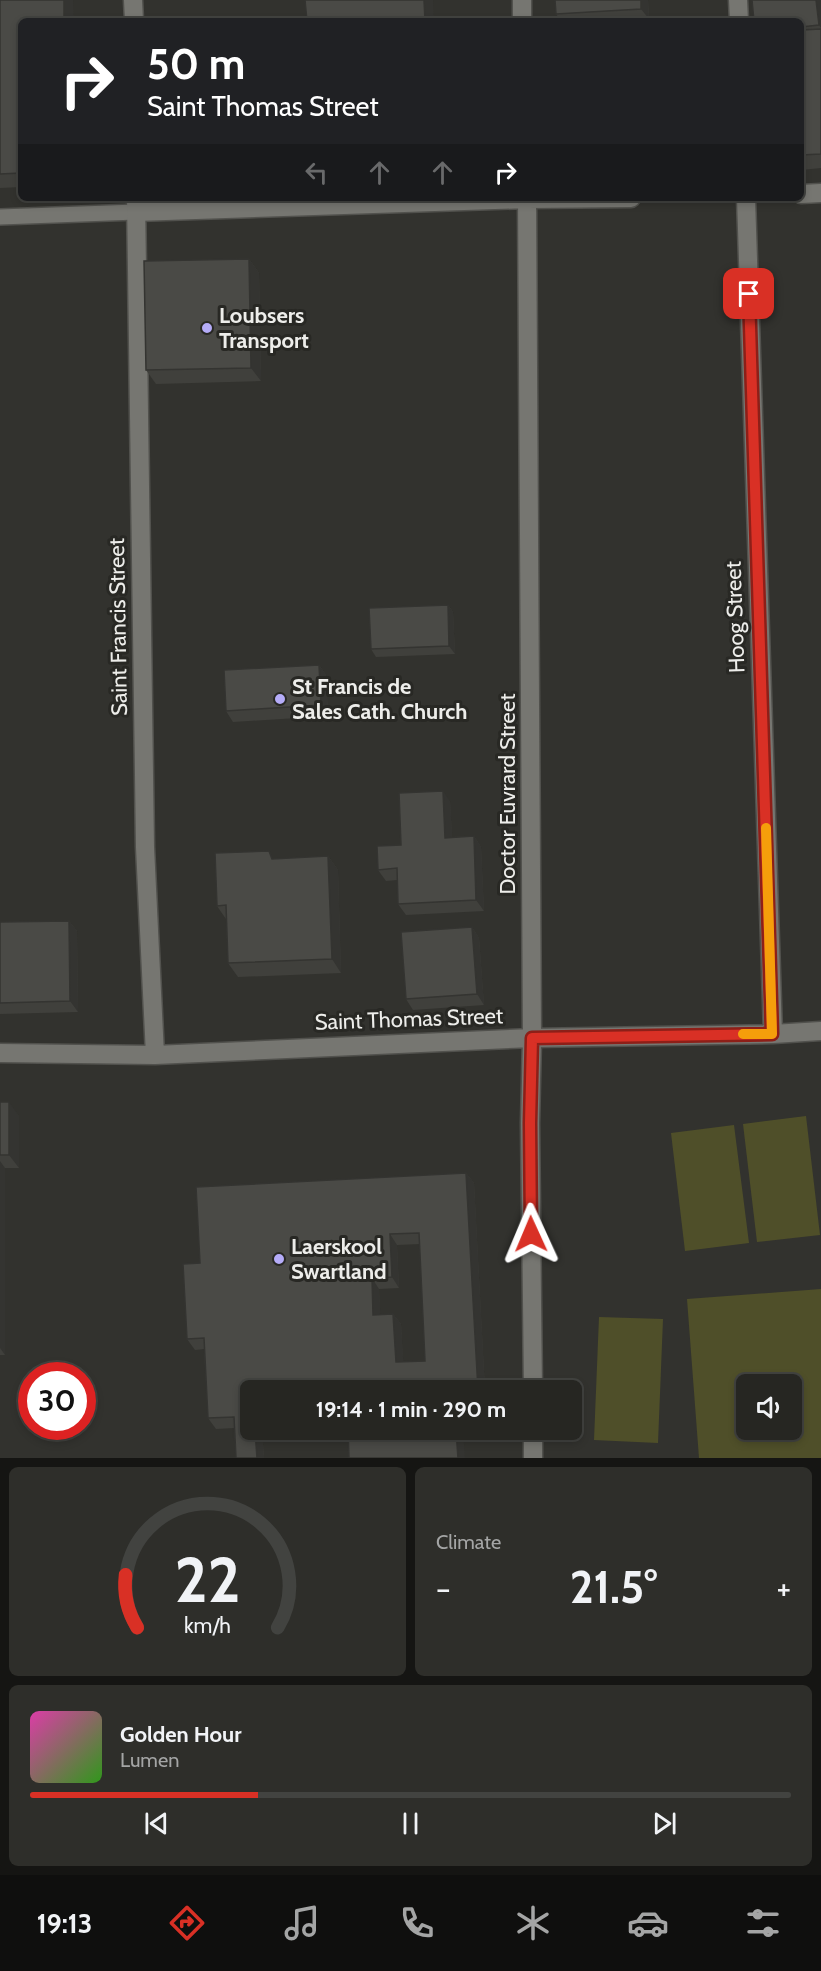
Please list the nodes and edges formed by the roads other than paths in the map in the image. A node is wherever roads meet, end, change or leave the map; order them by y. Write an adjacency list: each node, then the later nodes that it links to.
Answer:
1 (133, 0): 4 (street)
2 (522, 0): 5 (street)
3 (738, 0): 6 (street)
4 (134, 18)
5 (522, 18)
6 (739, 18)
7 (821, 193): 8 (street)
8 (804, 194)
9 (397, 201): 12 (street)
10 (527, 201): 16 (street, Doctor Euvrard Street)
11 (746, 201): 15 (street, Hoog Street)
12 (136, 205): 13 (lane); 18 (street, Saint Francis Street)
13 (0, 217)
14 (821, 1031): 15 (street, Saint Thomas Street)
15 (772, 1034): 16 (street, Saint Thomas Street)
16 (532, 1038): 18 (street, Saint Thomas Street); 19 (street, Doctor Euvrard Street)
17 (0, 1053): 18 (street, Saint Thomas Street)
18 (155, 1054)
19 (533, 1380)
20 (533, 1440): 21 (street)
21 (533, 1458)

